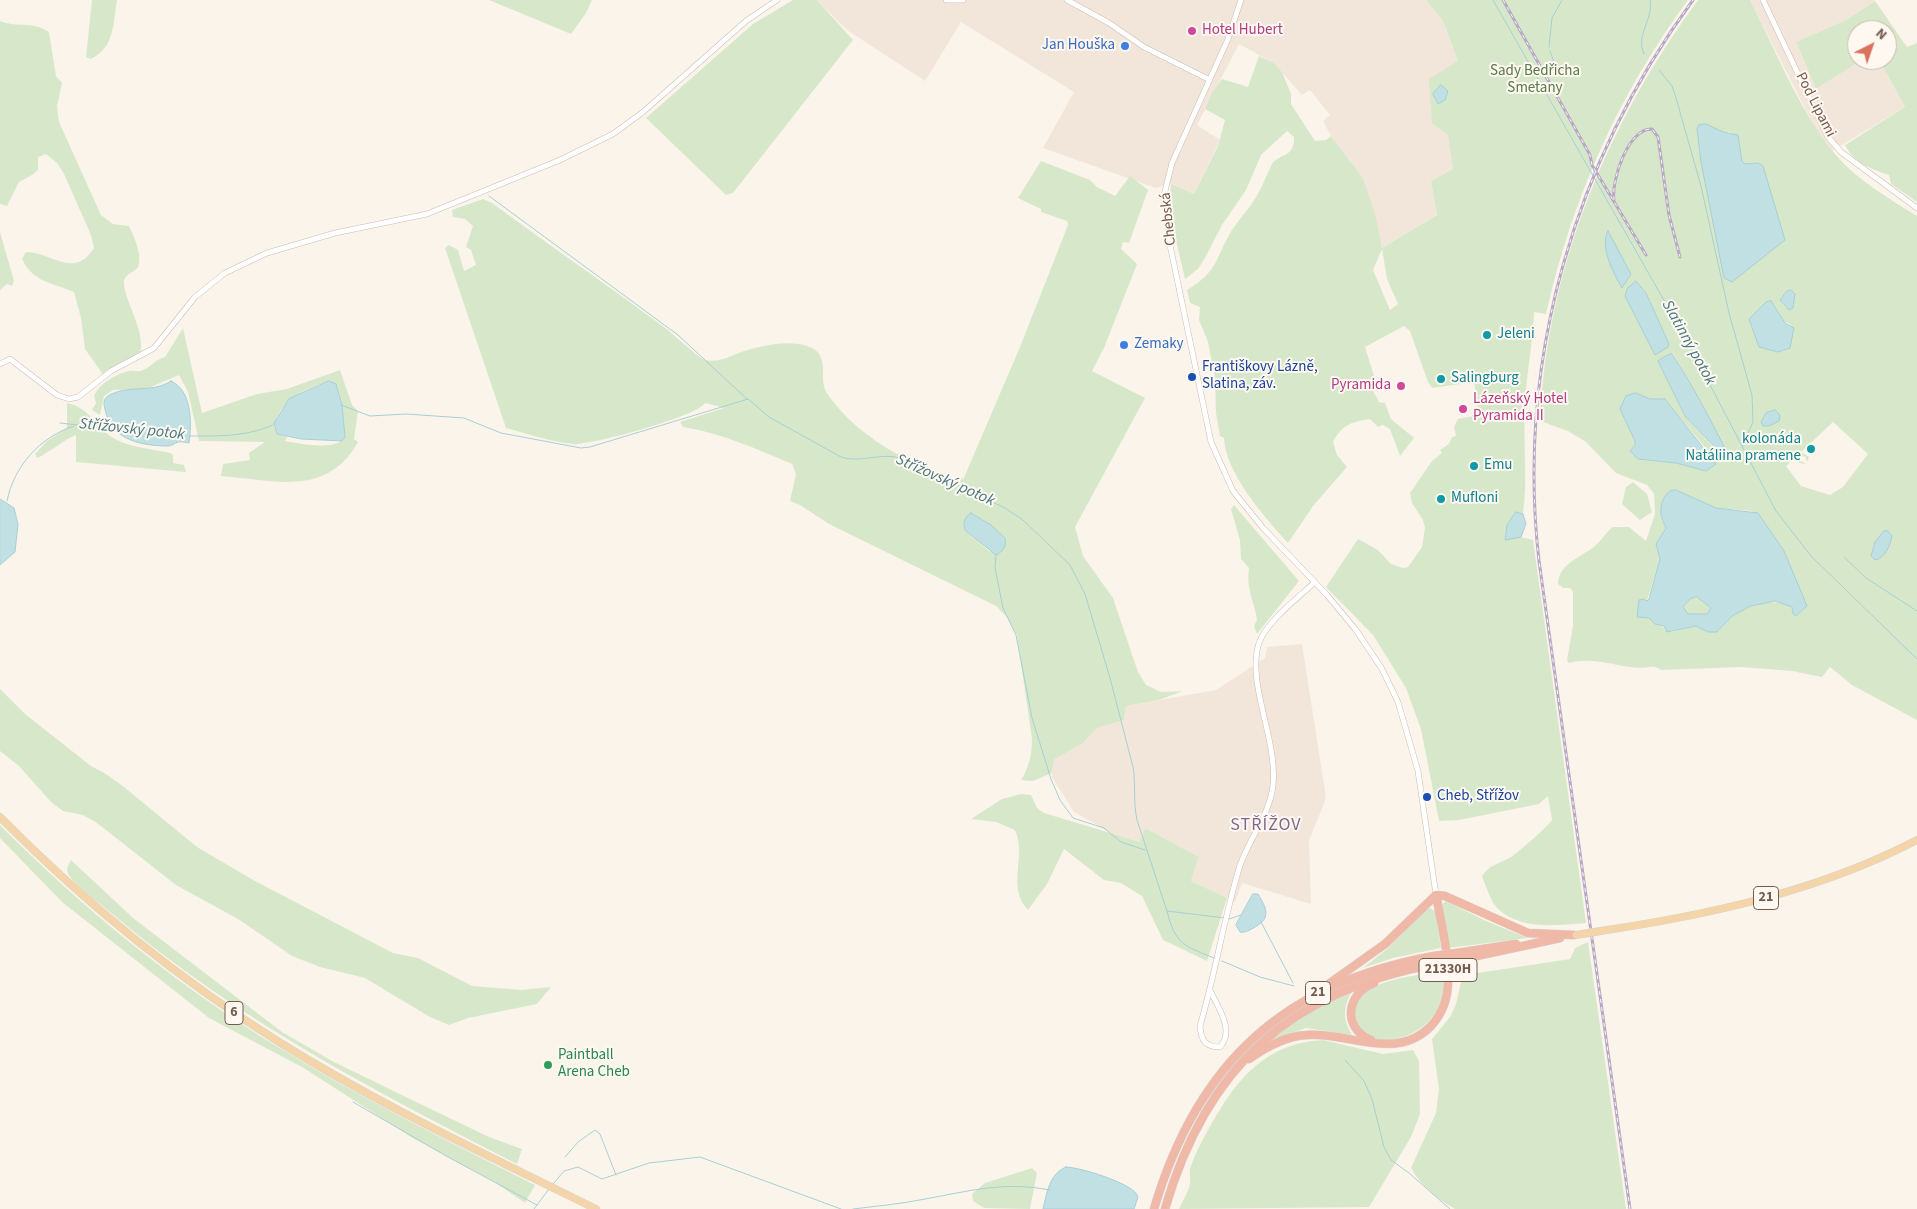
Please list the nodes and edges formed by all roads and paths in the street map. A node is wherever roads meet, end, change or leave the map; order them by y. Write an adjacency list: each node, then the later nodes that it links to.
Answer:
1 (777, 0): 9 (street)
2 (946, 0): 3 (street)
3 (963, 0)
4 (1067, 0): 7 (street)
5 (1241, 0): 7 (street, Chebská)
6 (1763, 0): 8 (street, Pod Lipami)
7 (1210, 80): 10 (street, Chebská)
8 (1917, 208)
9 (0, 364)
10 (1314, 582): 13 (street, 21330H); 16 (street)
11 (0, 817): 20 (main road, 6)
12 (1917, 840): 14 (main road, 21, bridge)
13 (1436, 895): 14 (highway, 21); 17 (highway); 18 (highway, 21330H)
14 (1575, 935): 15 (highway, 21, bridge)
15 (1435, 962): 17 (highway, 21); 18 (highway, 21); 19 (highway, 21)
16 (1210, 990): 16 (street)
17 (1307, 998): 21 (highway, 21)
18 (1393, 1044): 19 (highway, 21)
19 (1238, 1066): 22 (highway, 21)
20 (596, 1209)
21 (1153, 1209)
22 (1165, 1209)

